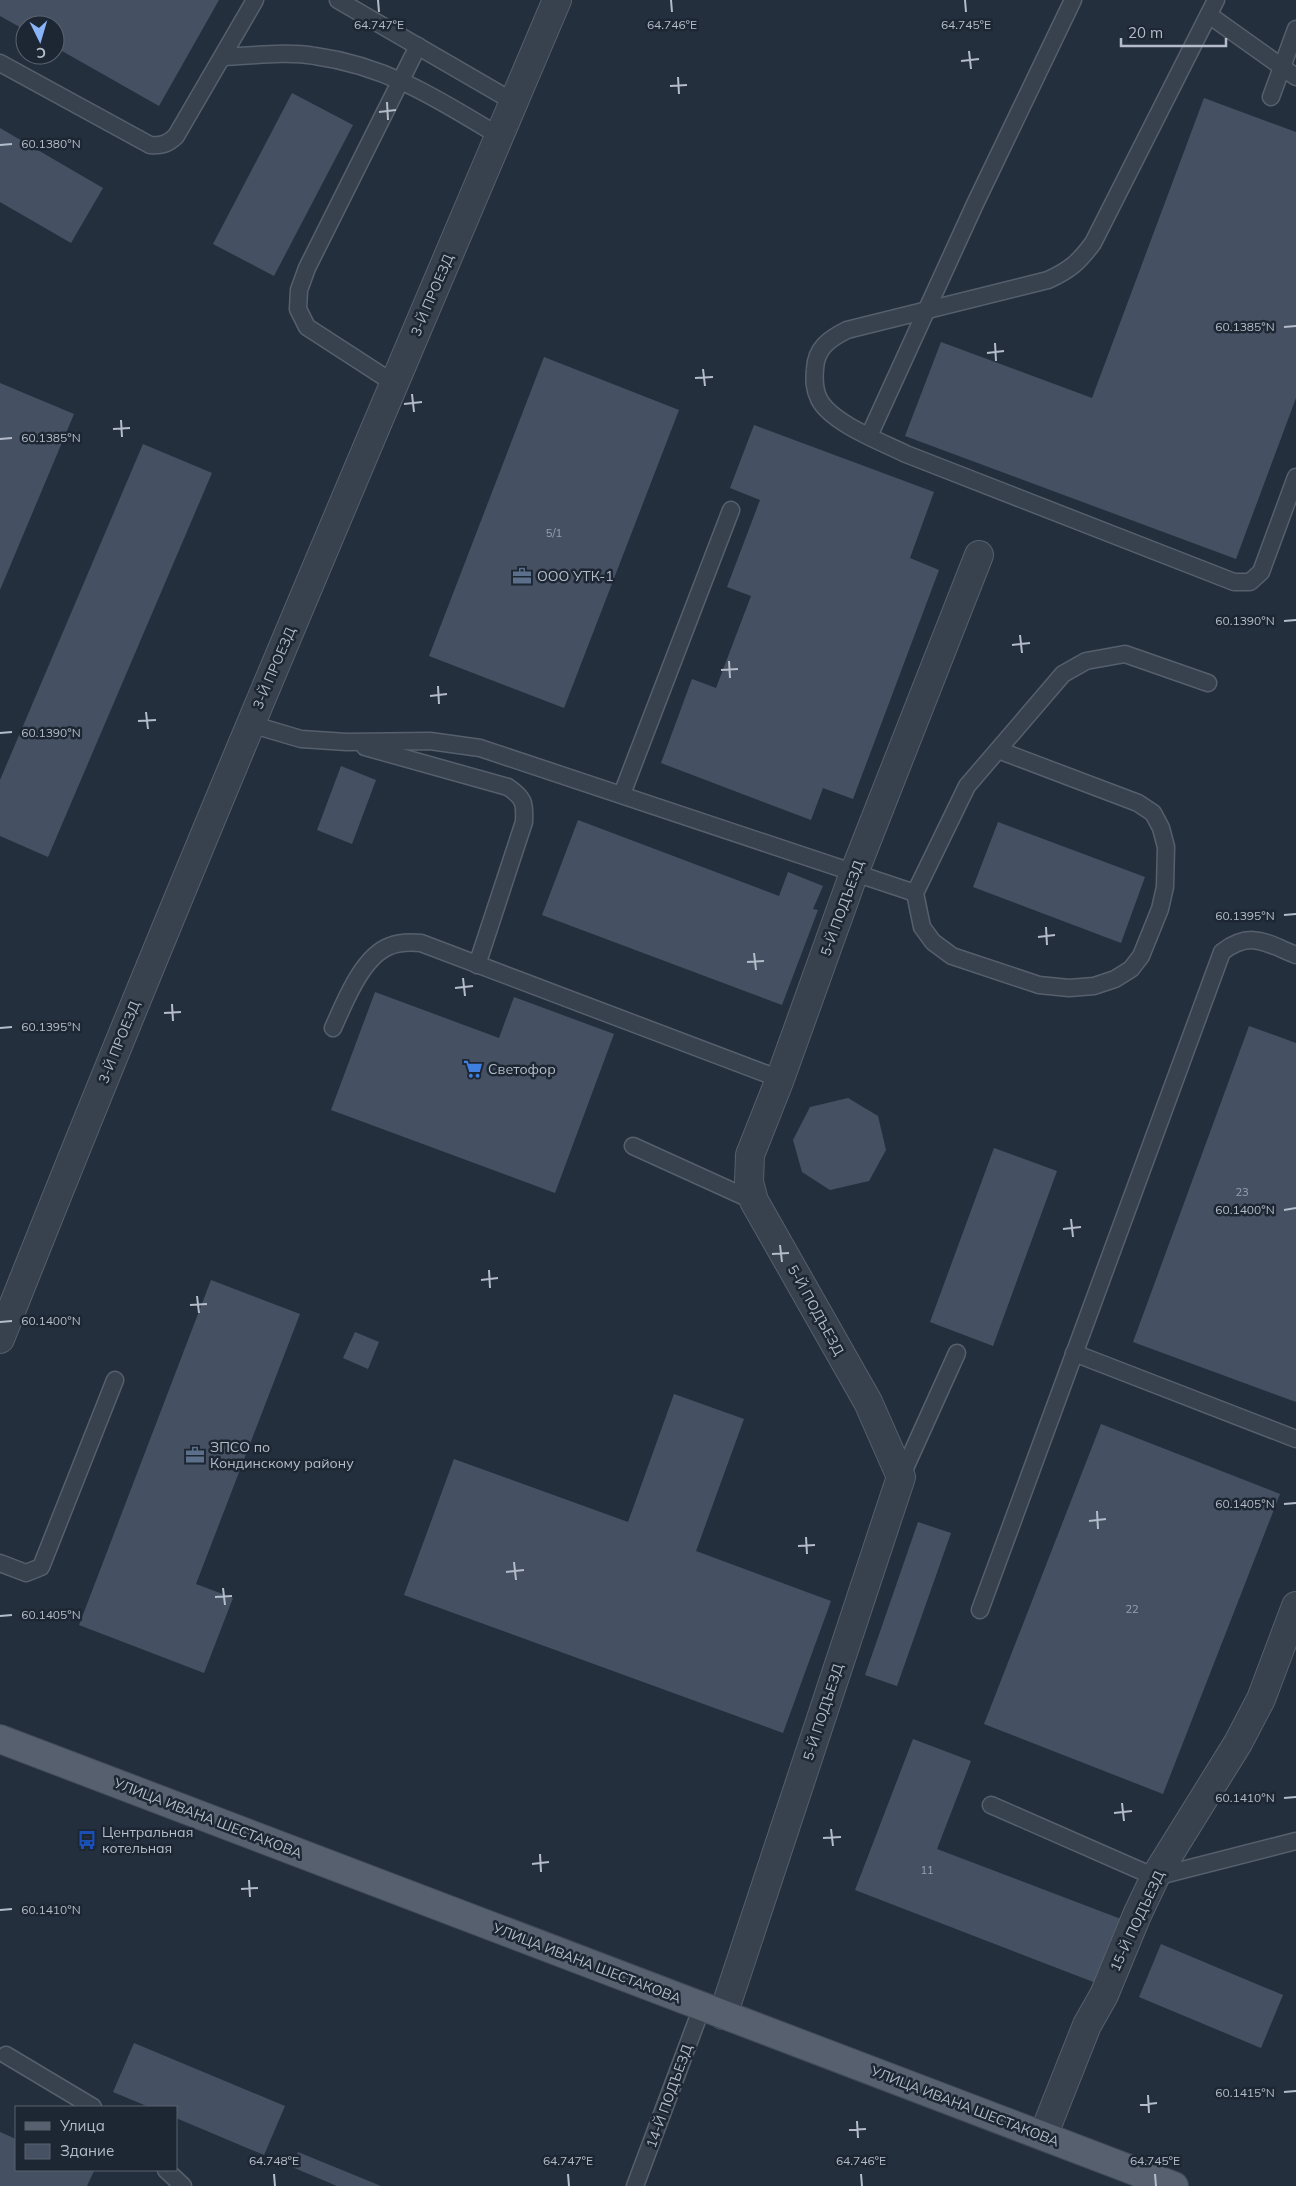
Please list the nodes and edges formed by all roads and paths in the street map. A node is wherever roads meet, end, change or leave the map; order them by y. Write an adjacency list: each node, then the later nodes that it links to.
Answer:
1 (256, 0): 9 (lane)
2 (338, 0): 8 (lane)
3 (557, 0): 15 (street, 3-Й ПРОЕЗД)
4 (1073, 0): 17 (lane)
5 (1216, 0): 6 (lane)
6 (1209, 16): 11 (lane); 17 (lane)
7 (1296, 28): 11 (lane)
8 (418, 46): 13 (lane); 15 (lane)
9 (223, 57): 10 (lane); 13 (lane)
10 (0, 63)
11 (1282, 66): 12 (lane); 14 (lane)
12 (1296, 77)
13 (401, 80): 16 (lane); 18 (lane)
14 (1271, 97)
15 (514, 102): 16 (street, 3-Й ПРОЕЗД)
16 (499, 136): 18 (street, 3-Й ПРОЕЗД)
17 (926, 311): 19 (lane); 19 (lane)
18 (395, 384): 24 (street, 3-Й ПРОЕЗД)
19 (869, 436): 20 (lane)
20 (1296, 477)
21 (731, 510): 27 (lane)
22 (979, 555): 28 (street, 5-Й ПОДЪЕЗД)
23 (1208, 683): 26 (lane)
24 (250, 724): 25 (lane); 36 (street, 3-Й ПРОЕЗД)
25 (346, 742): 27 (lane); 31 (lane)
26 (998, 750): 29 (lane); 29 (lane)
27 (622, 794): 28 (lane)
28 (854, 873): 29 (lane); 33 (street, 5-Й ПОДЪЕЗД)
29 (915, 893)
30 (1296, 955): 38 (lane)
31 (477, 965): 32 (lane); 33 (lane)
32 (333, 1028)
33 (780, 1079): 35 (street, 5-Й ПОДЪЕЗД)
34 (633, 1146): 35 (lane)
35 (754, 1200): 41 (street, 5-Й ПОДЪЕЗД)
36 (0, 1339)
37 (957, 1353): 41 (lane)
38 (1074, 1353): 40 (lane); 44 (lane)
39 (115, 1380): 42 (lane)
40 (1296, 1439)
41 (901, 1477): 49 (street, 5-Й ПОДЪЕЗД)
42 (0, 1563)
43 (1296, 1607): 48 (street, 15-Й ПОДЪЕЗД)
44 (980, 1610)
45 (0, 1739): 49 (main road, УЛИЦА ИВАНА ШЕСТАКОВА)
46 (991, 1805): 48 (lane)
47 (1296, 1841): 48 (lane)
48 (1155, 1877): 52 (street, 15-Й ПОДЪЕЗД)
49 (712, 2011): 52 (main road, УЛИЦА ИВАНА ШЕСТАКОВА); 55 (lane, 14-Й ПОДЪЕЗД)
50 (6, 2055): 51 (lane)
51 (91, 2106)
52 (1043, 2136): 56 (main road, УЛИЦА ИВАНА ШЕСТАКОВА)
53 (167, 2171): 54 (lane)
54 (183, 2186)
55 (635, 2186)
56 (1174, 2186)

